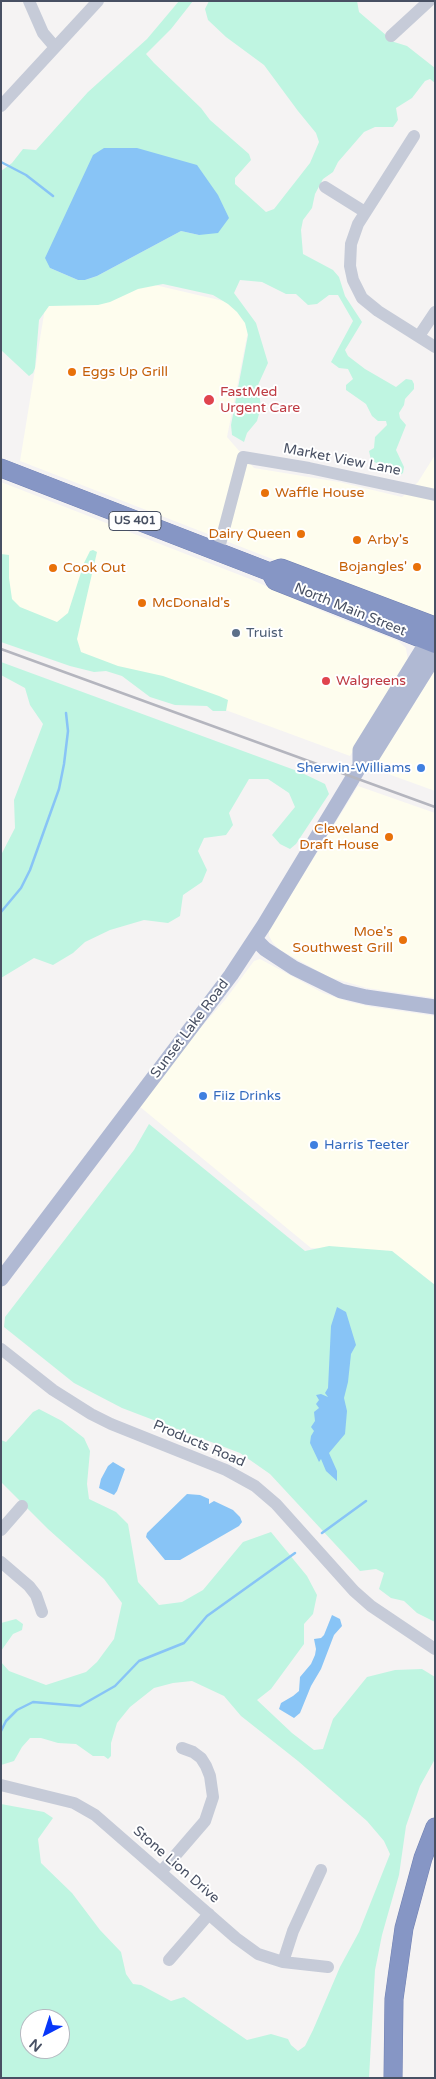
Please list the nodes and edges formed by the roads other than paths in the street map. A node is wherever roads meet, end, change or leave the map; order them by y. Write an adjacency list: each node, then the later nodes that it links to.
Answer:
1 (29, 1): 5 (street)
2 (98, 1): 5 (street)
3 (429, 1): 4 (street)
4 (391, 36)
5 (55, 47): 6 (street)
6 (3, 99)
7 (414, 136): 9 (street)
8 (325, 187): 9 (street)
9 (365, 212): 11 (street)
10 (435, 312): 11 (street)
11 (419, 336): 12 (street)
12 (435, 347)
13 (1, 468): 15 (highway, North Main Street / US 401)
14 (435, 495): 15 (street, Market View Lane)
15 (218, 552): 16 (highway, North Main Street / US 401)
16 (433, 639): 17 (main road, Sunset Lake Road)
17 (255, 939): 18 (main road); 19 (main road, Sunset Lake Road)
18 (435, 1007)
19 (1, 1279)
20 (1, 1349): 25 (street, Products Road)
21 (22, 1506): 22 (street)
22 (1, 1530)
23 (1, 1562): 24 (street)
24 (42, 1612)
25 (435, 1649)
26 (182, 1748): 30 (street)
27 (1, 1785): 30 (street, Stone Lion Drive)
28 (435, 1827): 35 (highway)
29 (321, 1870): 33 (street)
30 (160, 1872): 31 (street, Stone Lion Drive)
31 (209, 1914): 32 (street); 33 (street, Stone Lion Drive)
32 (169, 1960)
33 (283, 1962): 34 (street, Stone Lion Drive)
34 (328, 1967)
35 (393, 2078)

